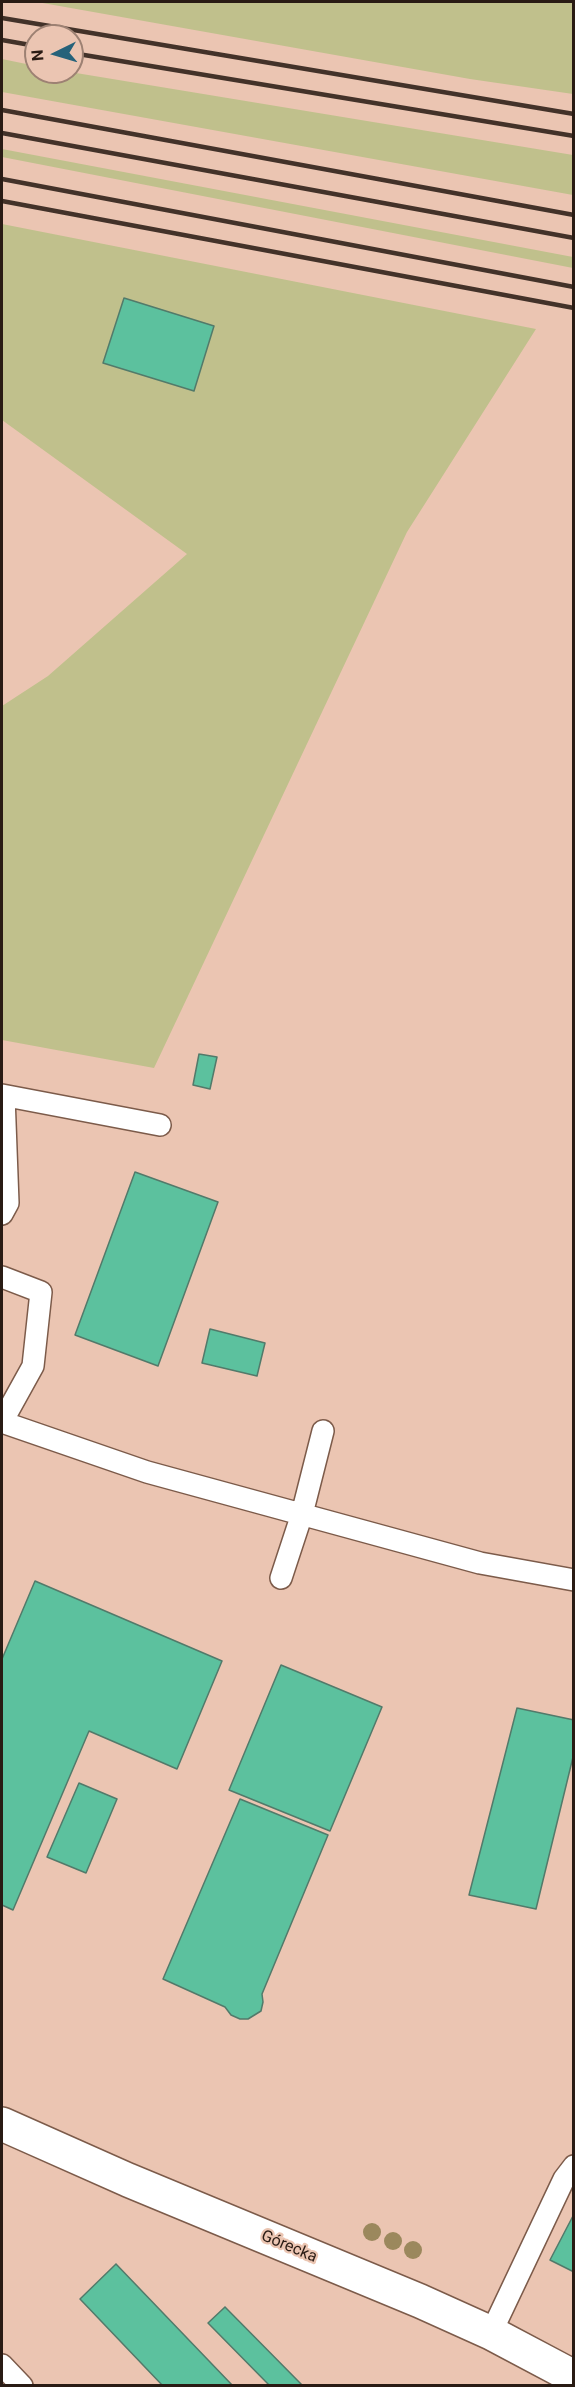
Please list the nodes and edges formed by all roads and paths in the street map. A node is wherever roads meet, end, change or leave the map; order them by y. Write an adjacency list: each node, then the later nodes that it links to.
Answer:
1 (3, 1095): 2 (lane); 3 (lane)
2 (160, 1125)
3 (2, 1214)
4 (2, 1277): 5 (lane)
5 (2, 1422): 7 (lane)
6 (323, 1431): 7 (lane)
7 (302, 1514): 8 (lane); 9 (lane)
8 (281, 1578)
9 (573, 1580)
10 (2, 2124): 12 (street, Górecka)
11 (573, 2166): 12 (lane)
12 (491, 2333): 14 (street, Górecka)
13 (2, 2365): 15 (lane)
14 (573, 2377)
15 (22, 2385)

